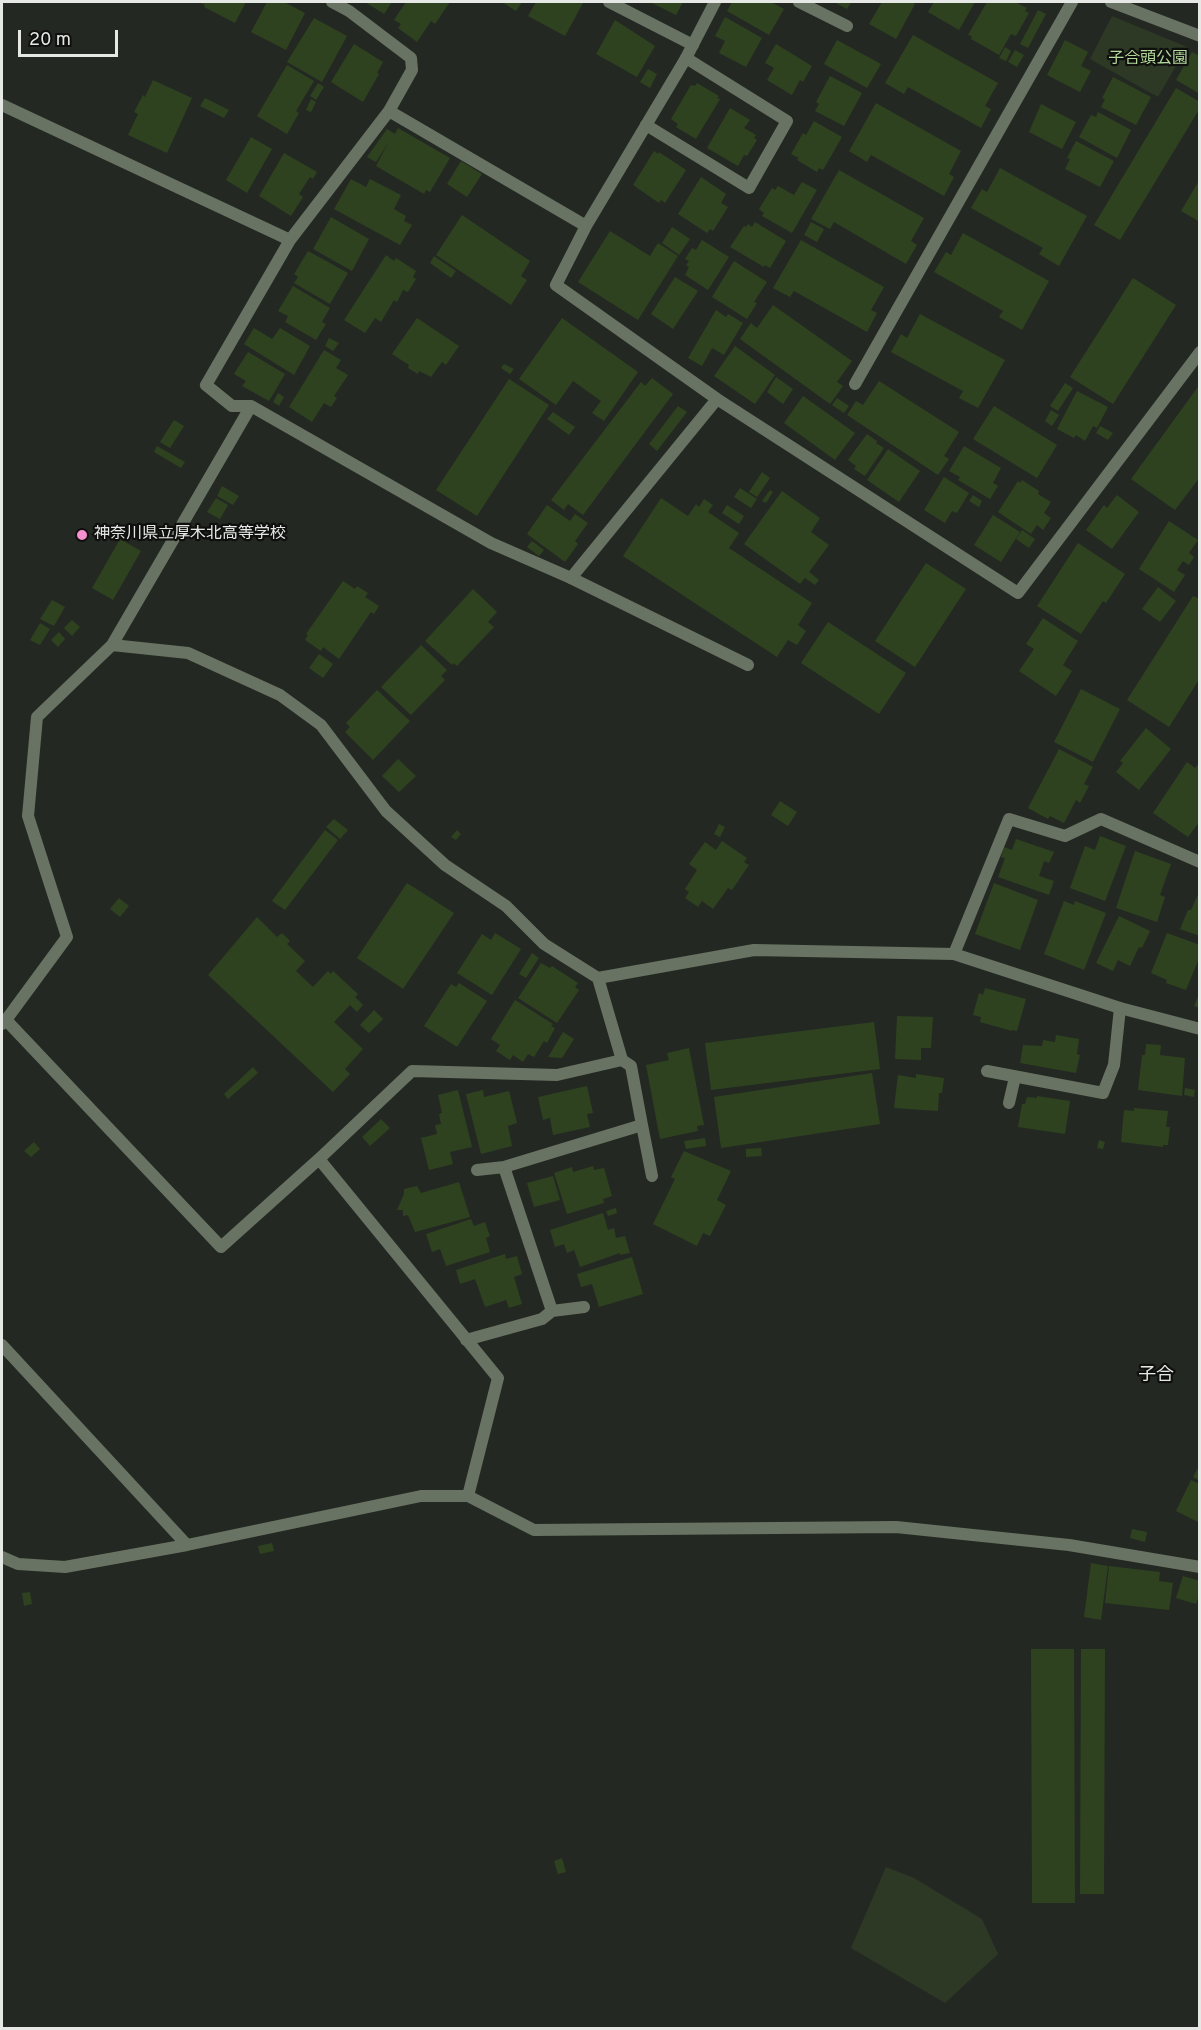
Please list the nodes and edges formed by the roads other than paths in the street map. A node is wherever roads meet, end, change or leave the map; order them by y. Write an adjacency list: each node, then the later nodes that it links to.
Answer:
1 (332, 2): 12 (street)
2 (609, 2): 9 (street)
3 (715, 2): 9 (street)
4 (799, 2): 7 (street)
5 (1072, 2): 17 (street)
6 (1110, 2): 8 (street)
7 (847, 26)
8 (1200, 36)
9 (693, 45): 10 (street)
10 (686, 58): 13 (street); 13 (street)
11 (2, 105): 15 (street)
12 (389, 111): 14 (street); 15 (street)
13 (646, 125): 14 (street)
14 (586, 226): 18 (street)
15 (290, 240): 19 (street)
16 (1200, 352): 18 (street)
17 (855, 384)
18 (717, 399): 20 (street)
19 (251, 406): 20 (street); 21 (street)
20 (572, 578): 22 (street)
21 (112, 645): 25 (street); 27 (street)
22 (748, 665)
23 (1200, 862): 24 (street)
24 (954, 954): 25 (street); 26 (street)
25 (598, 978): 29 (street)
26 (1120, 1008): 28 (street); 31 (street)
27 (4, 1022): 34 (street)
28 (1200, 1029)
29 (622, 1060): 33 (street); 34 (street)
30 (987, 1071): 31 (street)
31 (1015, 1077): 32 (street)
32 (1009, 1103)
33 (642, 1125): 35 (street); 37 (street)
34 (319, 1159): 40 (street)
35 (504, 1167): 36 (street); 39 (street)
36 (477, 1170)
37 (652, 1176)
38 (584, 1307): 39 (street)
39 (552, 1311): 40 (street)
40 (466, 1340): 42 (street)
41 (2, 1345): 43 (street)
42 (468, 1496): 43 (street); 45 (street)
43 (186, 1545): 44 (street)
44 (2, 1557)
45 (1200, 1567)

